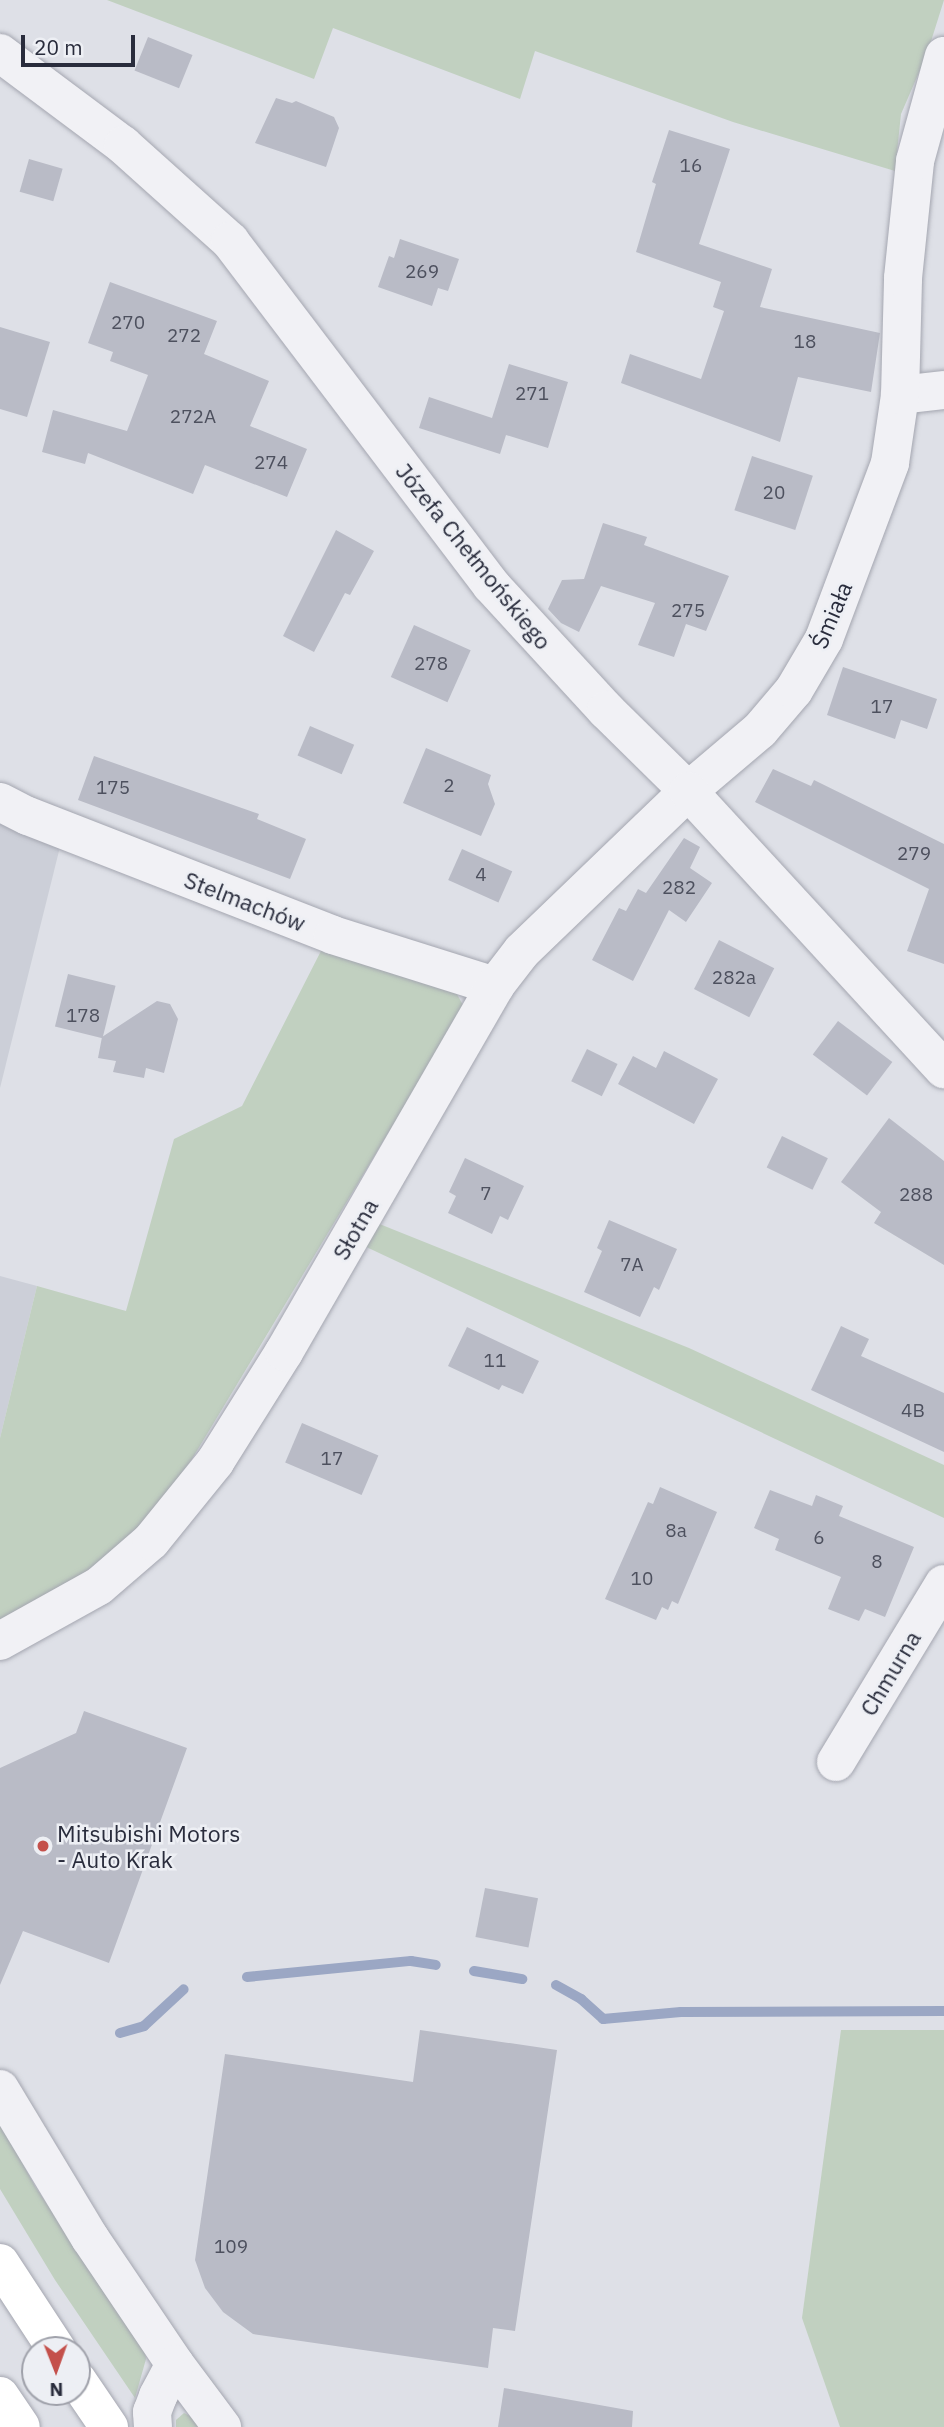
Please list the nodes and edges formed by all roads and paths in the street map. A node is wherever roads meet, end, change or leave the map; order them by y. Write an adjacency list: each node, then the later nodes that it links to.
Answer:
1 (0, 53): 5 (street, Józefa Chełmońskiego)
2 (944, 56): 4 (street, Śmiała)
3 (944, 390): 4 (street)
4 (900, 395): 5 (street, Śmiała)
5 (688, 791): 7 (street, Słotna); 8 (street, Józefa Chełmońskiego)
6 (0, 802): 7 (street, Stelmachów)
7 (495, 986): 10 (street, Słotna)
8 (944, 1069)
9 (944, 1584): 11 (street, Chmurna)
10 (0, 1641)
11 (836, 1762)
12 (0, 2089): 15 (street)
13 (0, 2263): 14 (main road)
14 (48, 2336)
15 (175, 2364): 20 (street); 21 (street)
16 (0, 2396): 18 (main road)
17 (91, 2401): 19 (main road)
18 (21, 2427)
19 (109, 2427)
20 (153, 2427)
21 (222, 2427)

